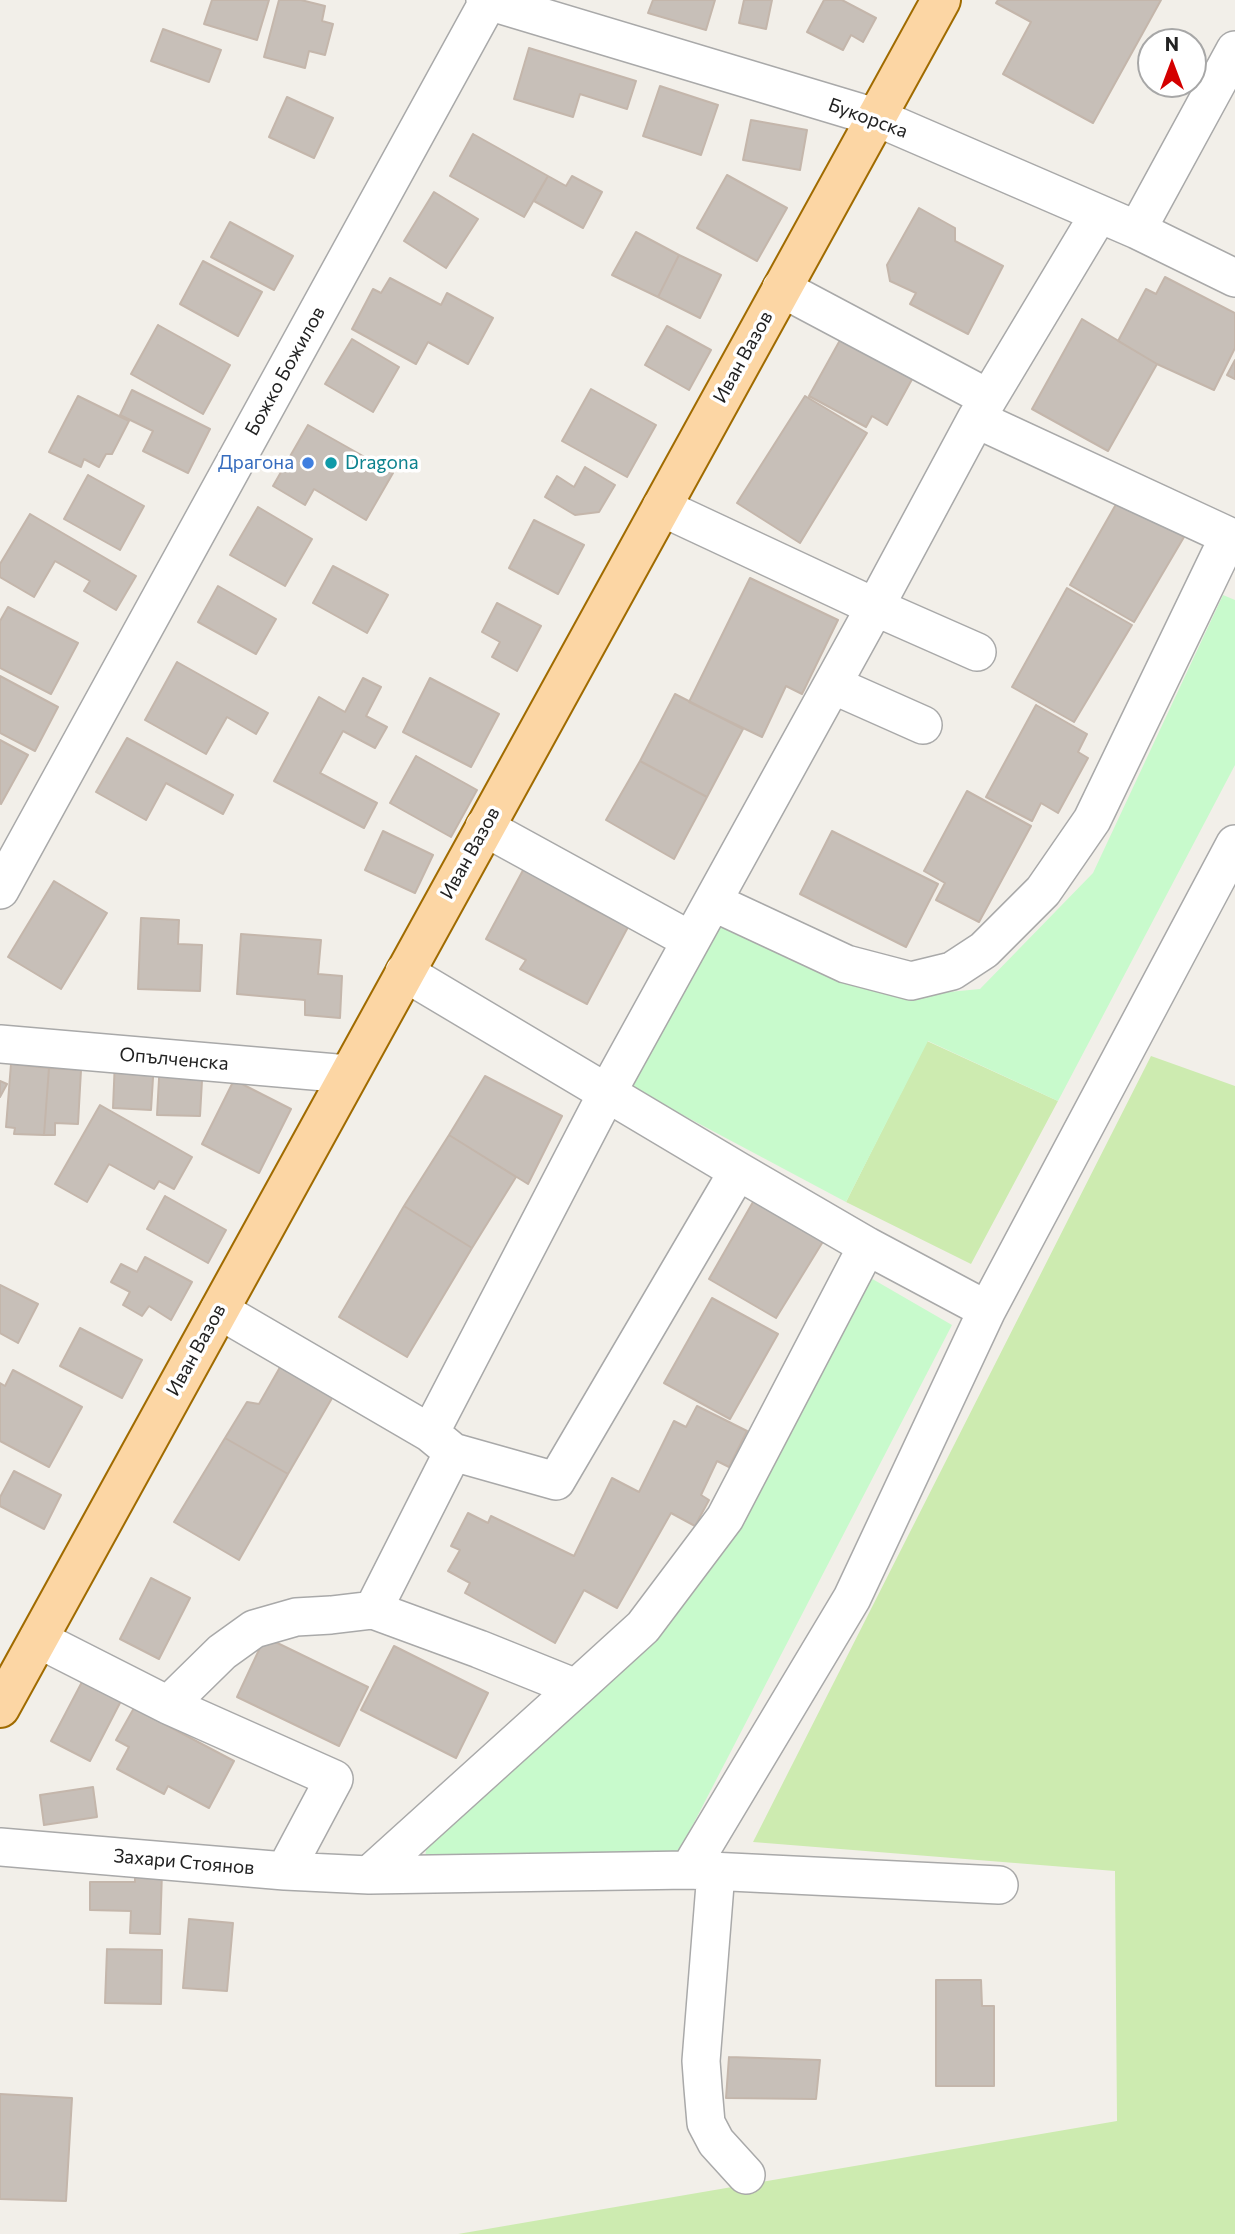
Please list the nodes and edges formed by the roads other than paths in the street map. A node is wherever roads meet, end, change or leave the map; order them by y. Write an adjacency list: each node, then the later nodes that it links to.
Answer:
1 (488, 0): 4 (street, Букорска); 18 (street, Божко Божилов)
2 (941, 0): 4 (main road, Иван Вазов)
3 (1235, 50): 6 (street)
4 (878, 118): 5 (street, Букорска); 8 (main road, Иван Вазов)
5 (1099, 214): 6 (street, Букорска); 9 (street)
6 (1137, 230): 7 (street, Букорска)
7 (1235, 278)
8 (781, 288): 9 (street); 10 (main road, Иван Вазов)
9 (982, 409): 11 (street); 12 (street)
10 (661, 507): 12 (street); 16 (main road, Иван Вазов)
11 (1232, 537): 19 (street)
12 (876, 607): 13 (street); 14 (street)
13 (977, 652)
14 (833, 685): 15 (street); 19 (street)
15 (923, 725)
16 (484, 827): 20 (street); 21 (main road, Иван Вазов)
17 (1235, 844): 28 (street)
18 (0, 890)
19 (713, 902): 20 (street)
20 (690, 940): 24 (street)
21 (404, 972): 23 (main road, Иван Вазов); 24 (street)
22 (0, 1044): 23 (street, Опълченска)
23 (348, 1074): 27 (main road, Иван Вазов)
24 (608, 1091): 25 (street); 29 (street)
25 (738, 1171): 26 (street); 29 (street)
26 (867, 1246): 28 (street); 32 (street)
27 (219, 1310): 29 (street); 31 (main road, Иван Вазов)
28 (987, 1310): 37 (street)
29 (442, 1442): 30 (street)
30 (373, 1610): 32 (street); 33 (street)
31 (38, 1639): 33 (street); 34 (main road, Иван Вазов)
32 (576, 1688): 38 (street)
33 (168, 1705): 36 (street)
34 (0, 1708)
35 (0, 1847): 36 (street, Захари Стоянов)
36 (285, 1871): 38 (street, Захари Стоянов)
37 (702, 1871): 38 (street, Захари Стоянов); 39 (street, Захари Стоянов); 40 (street)
38 (369, 1875)
39 (999, 1885)
40 (746, 2175)

